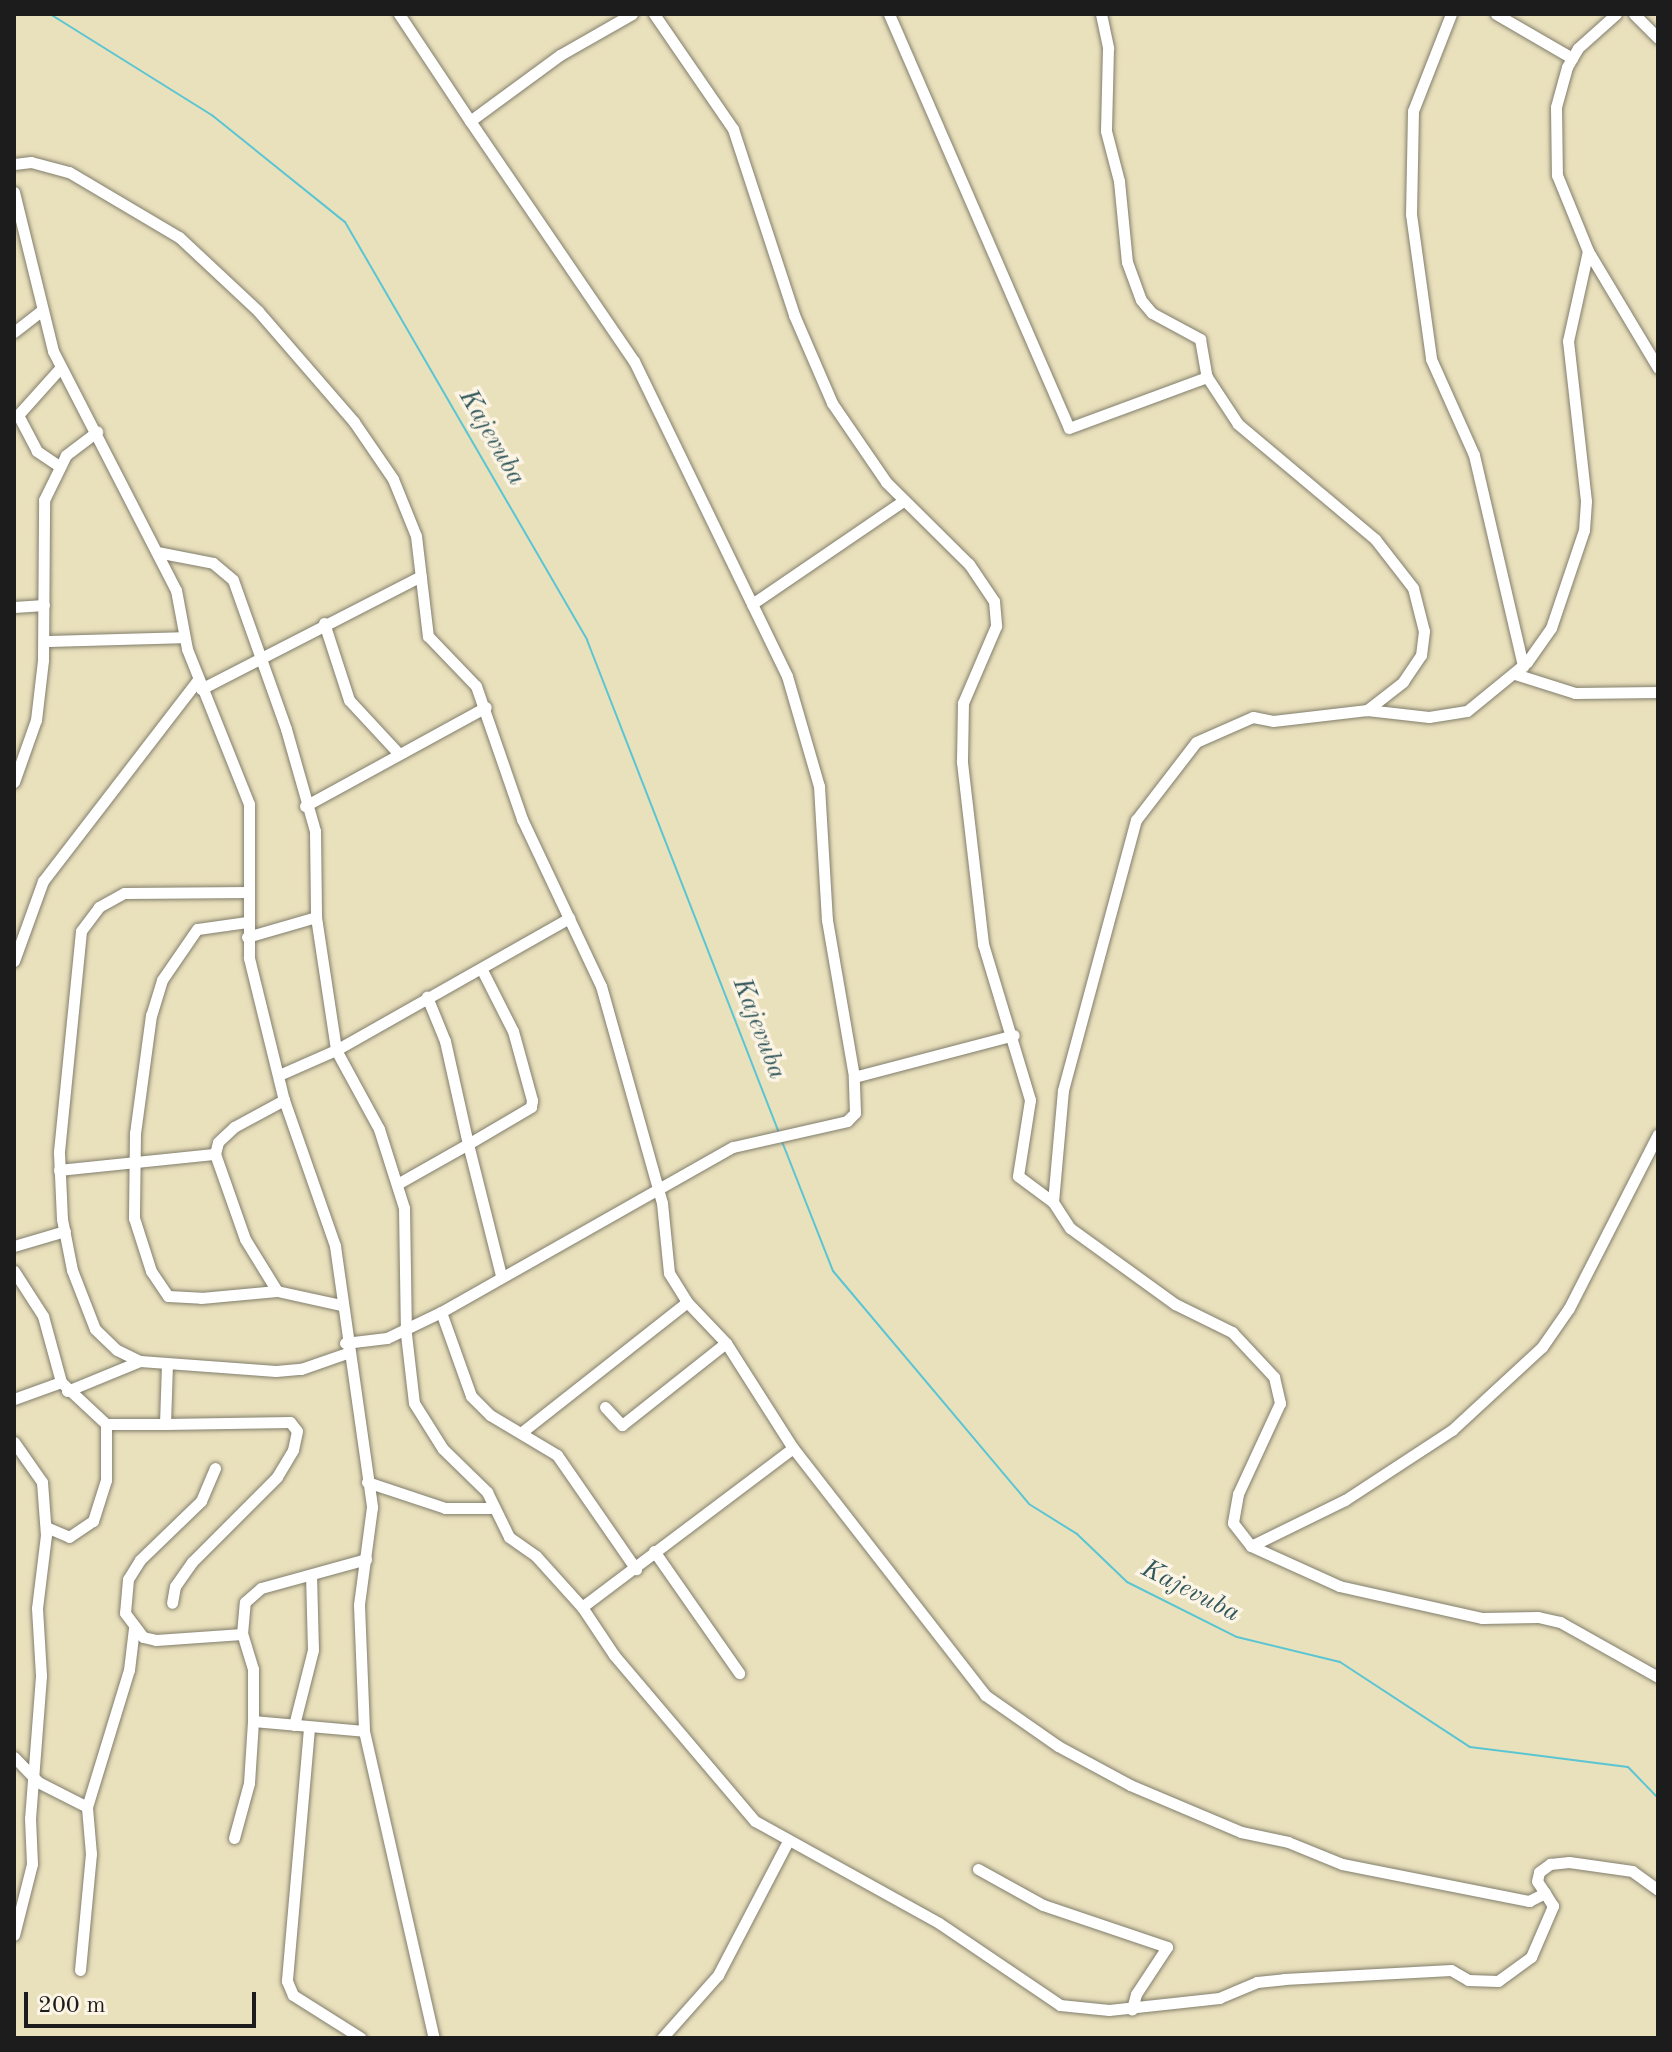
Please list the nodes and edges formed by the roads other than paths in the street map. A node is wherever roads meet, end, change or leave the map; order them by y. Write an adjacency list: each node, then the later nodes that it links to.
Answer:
1 (399, 14): 12 (street)
2 (632, 14): 12 (street)
3 (654, 14): 24 (street)
4 (889, 14): 20 (street)
5 (1101, 14): 20 (street)
6 (1451, 14): 34 (street)
7 (1496, 14): 11 (street)
8 (1616, 14): 11 (street)
9 (1634, 14): 10 (street)
10 (1658, 38)
11 (1572, 58): 15 (street)
12 (470, 121): 27 (street)
13 (14, 164): 26 (street)
14 (14, 192): 16 (street)
15 (1588, 251): 19 (street); 34 (street)
16 (41, 311): 17 (street); 18 (street)
17 (14, 332)
18 (61, 367): 21 (street); 22 (street)
19 (1658, 368)
20 (1207, 377): 38 (street)
21 (16, 415): 23 (street)
22 (97, 432): 23 (street); 25 (street)
23 (59, 466): 28 (street)
24 (903, 501): 27 (street); 51 (street)
25 (157, 552): 31 (street); 33 (street)
26 (421, 576): 30 (street); 37 (street)
27 (752, 604): 54 (street)
28 (44, 605): 29 (street); 32 (street)
29 (14, 607)
30 (324, 623): 33 (street); 39 (street)
31 (184, 637): 32 (street); 35 (street)
32 (45, 641): 40 (street)
33 (263, 657): 35 (street); 42 (street)
34 (1519, 670): 36 (street); 38 (street)
35 (200, 684): 43 (street); 48 (street)
36 (1658, 692)
37 (486, 707): 39 (street); 45 (street)
38 (1367, 710): 63 (street)
39 (398, 753): 42 (street)
40 (18, 767): 41 (street)
41 (14, 782)
42 (305, 806): 44 (street)
43 (249, 892): 46 (street); 60 (street)
44 (316, 917): 47 (street); 52 (street)
45 (569, 918): 49 (street); 62 (street)
46 (247, 922): 47 (street); 59 (street)
47 (247, 937): 53 (street)
48 (14, 961)
49 (482, 970): 50 (street); 57 (street)
50 (427, 997): 52 (street); 57 (street)
51 (1014, 1035): 54 (street); 63 (street)
52 (336, 1050): 53 (street); 61 (street)
53 (279, 1075): 55 (street)
54 (854, 1077): 62 (street)
55 (284, 1100): 58 (street); 70 (street)
56 (1658, 1134): 89 (street)
57 (468, 1144): 61 (street); 67 (street)
58 (215, 1154): 59 (street); 68 (street)
59 (135, 1162): 60 (street); 68 (street)
60 (59, 1170): 64 (street)
61 (399, 1183): 72 (street)
62 (658, 1188): 67 (street); 69 (street)
63 (1053, 1202): 89 (street)
64 (65, 1231): 65 (street); 75 (street)
65 (14, 1246)
66 (14, 1271): 77 (street)
67 (501, 1275): 71 (street)
68 (277, 1291): 70 (street)
69 (687, 1302): 73 (street); 82 (street)
70 (341, 1305): 74 (street)
71 (441, 1312): 72 (street); 82 (street)
72 (406, 1327): 74 (street); 87 (street)
73 (726, 1343): 79 (street); 84 (street)
74 (346, 1348): 76 (street); 86 (street)
75 (140, 1361): 76 (street); 77 (street)
76 (167, 1365): 81 (street)
77 (64, 1386): 78 (street); 80 (street)
78 (14, 1399)
79 (605, 1407)
80 (106, 1424): 81 (street); 88 (street)
81 (165, 1424): 94 (street)
82 (522, 1432): 92 (street)
83 (14, 1442): 88 (street)
84 (793, 1448): 90 (street); 111 (street)
85 (215, 1468): 96 (street)
86 (367, 1482): 87 (street); 91 (street)
87 (492, 1508): 95 (street)
88 (46, 1527): 105 (street)
89 (1251, 1546): 99 (street)
90 (654, 1551): 92 (street); 98 (street)
91 (366, 1559): 93 (street); 103 (street)
92 (636, 1569): 95 (street)
93 (311, 1575): 97 (street); 101 (street)
94 (172, 1603)
95 (582, 1607): 108 (street)
96 (134, 1628): 97 (street); 106 (street)
97 (242, 1634): 100 (street)
98 (739, 1673)
99 (1658, 1677)
100 (253, 1721): 101 (street); 107 (street)
101 (294, 1725): 102 (street)
102 (309, 1728): 103 (street); 115 (street)
103 (364, 1731): 116 (street)
104 (14, 1757): 105 (street)
105 (33, 1774): 106 (street); 112 (street)
106 (87, 1807): 113 (street)
107 (234, 1838)
108 (788, 1841): 114 (street); 117 (street)
109 (978, 1869): 114 (street)
110 (1658, 1890): 111 (street)
111 (1545, 1893): 114 (street)
112 (14, 1935)
113 (80, 1970)
114 (1132, 2009)
115 (361, 2038)
116 (434, 2038)
117 (662, 2038)

